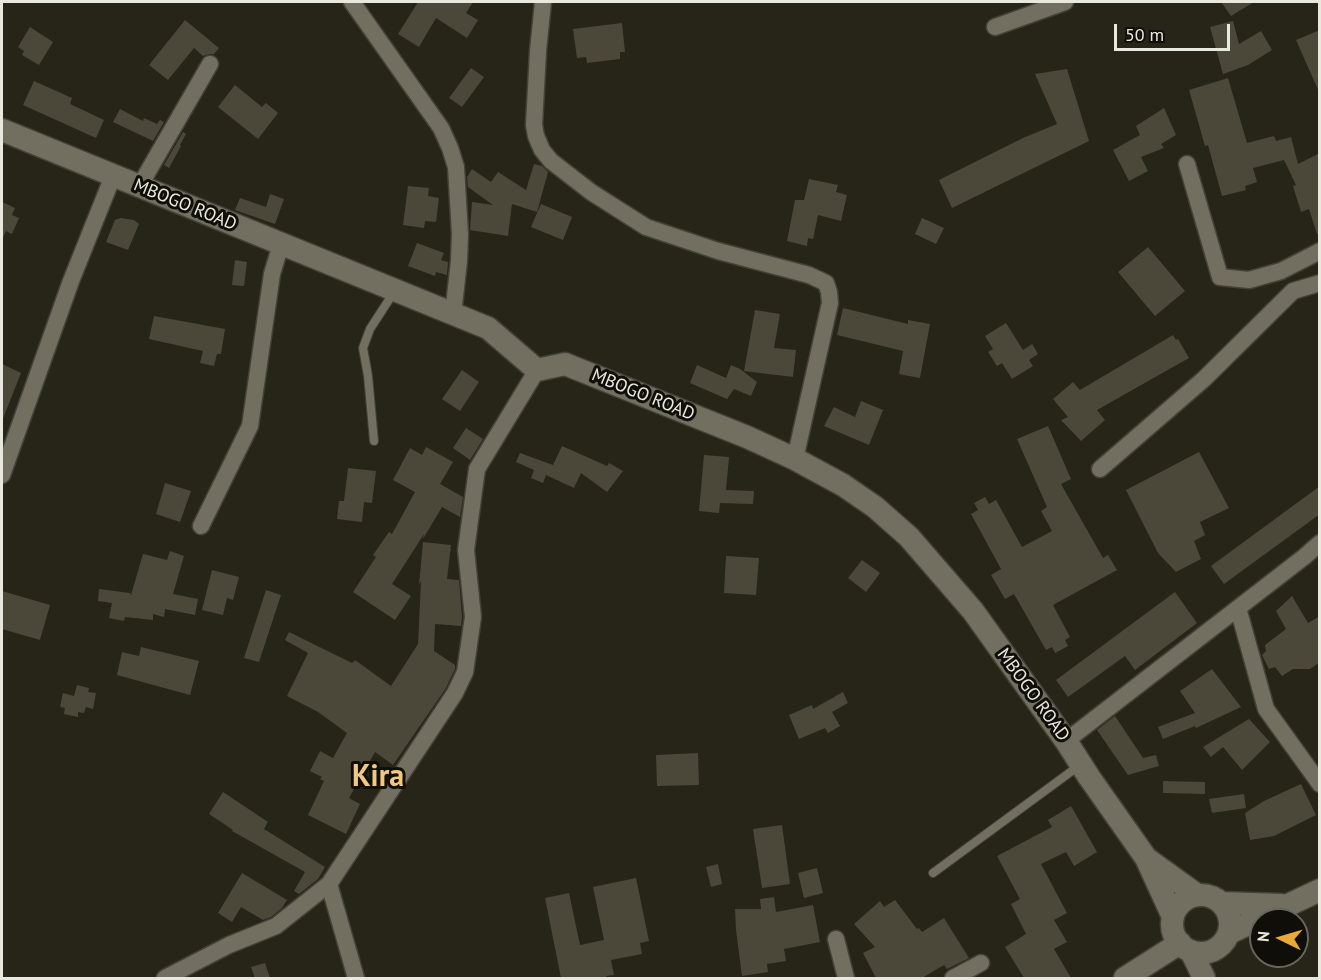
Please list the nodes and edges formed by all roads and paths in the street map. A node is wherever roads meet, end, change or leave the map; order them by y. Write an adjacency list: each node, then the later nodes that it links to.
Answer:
1 (352, 2): 14 (street)
2 (543, 2): 17 (street)
3 (1065, 2): 4 (street)
4 (995, 27)
5 (210, 64): 9 (street)
6 (2, 130): 8 (main road, MBOGO ROAD)
7 (1187, 164): 11 (street)
8 (113, 176): 9 (main road, MBOGO ROAD); 19 (street)
9 (139, 187): 10 (main road, MBOGO ROAD)
10 (281, 244): 13 (main road, MBOGO ROAD); 20 (street)
11 (1320, 251)
12 (1320, 283): 18 (street)
13 (395, 291): 14 (main road, MBOGO ROAD); 16 (lane)
14 (453, 314): 15 (main road, MBOGO ROAD)
15 (537, 370): 17 (main road, MBOGO ROAD); 28 (street)
16 (374, 441)
17 (795, 459): 23 (main road, MBOGO ROAD)
18 (1100, 469)
19 (2, 474)
20 (201, 526)
21 (1320, 543): 22 (street)
22 (1238, 608): 23 (street); 25 (street)
23 (1066, 741): 24 (main road, MBOGO ROAD)
24 (1081, 764): 26 (main road, MBOGO ROAD); 27 (lane)
25 (1320, 784)
26 (1146, 858): 30 (main road, MBOGO ROAD); 33 (main road, MBOGO ROAD)
27 (933, 873)
28 (329, 884): 38 (street); 39 (street)
29 (1320, 890): 32 (main road)
30 (1197, 895): 31 (main road); 33 (main road)
31 (1222, 903): 32 (main road); 35 (main road)
32 (1286, 905): 35 (main road)
33 (1173, 917): 36 (main road)
34 (837, 939): 40 (street)
35 (1222, 941): 36 (main road); 44 (main road)
36 (1185, 947): 42 (main road); 43 (main road)
37 (981, 963): 41 (street)
38 (165, 978)
39 (356, 978)
40 (846, 978)
41 (952, 978)
42 (1125, 978)
43 (1204, 978)
44 (1212, 978)

